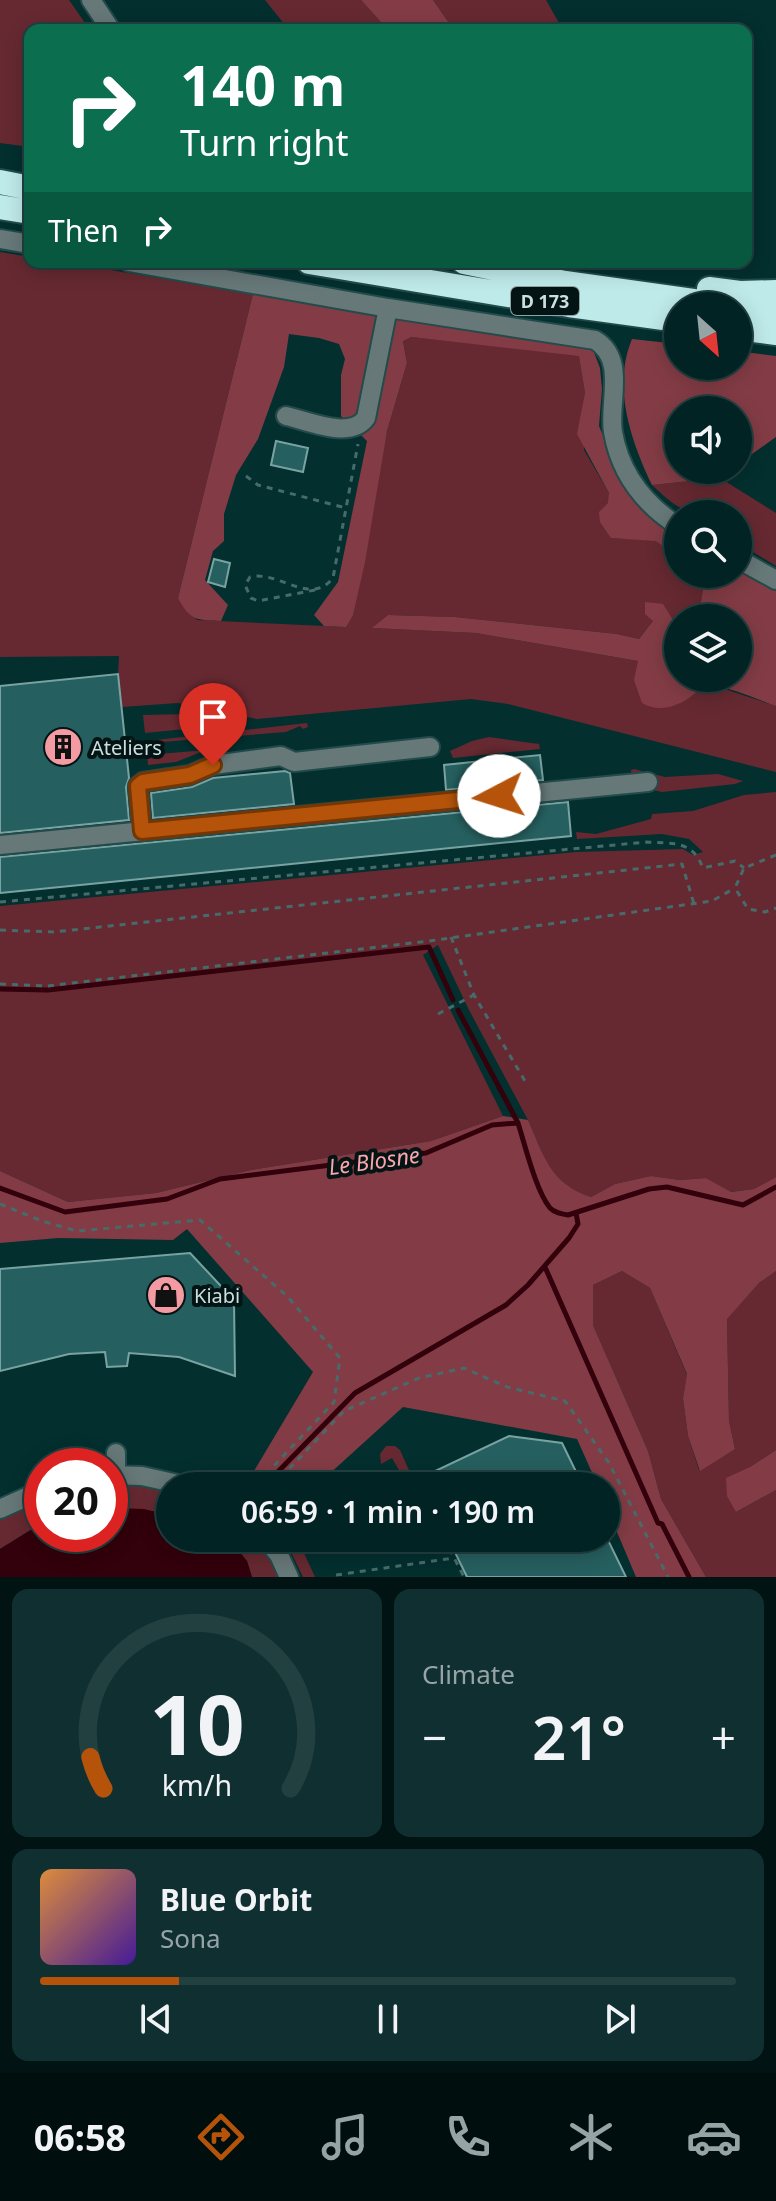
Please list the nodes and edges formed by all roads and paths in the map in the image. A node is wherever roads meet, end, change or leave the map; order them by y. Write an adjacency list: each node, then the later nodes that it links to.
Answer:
1 (91, 0): 2 (street)
2 (107, 24)
3 (0, 182): 4 (highway)
4 (24, 187)
5 (0, 207): 6 (highway)
6 (24, 211)
7 (0, 239): 8 (street)
8 (24, 243)
9 (163, 268): 15 (street)
10 (345, 268): 18 (highway, D 173)
11 (500, 268): 12 (highway, D 173)
12 (512, 270): 13 (highway); 14 (highway, D 173)
13 (776, 292)
14 (664, 297)
15 (388, 308): 22 (street); 25 (street)
16 (752, 309): 17 (highway)
17 (776, 312)
18 (664, 318)
19 (752, 330): 20 (highway)
20 (776, 333)
21 (286, 416): 22 (street)
22 (354, 429): 24 (path)
23 (246, 476): 24 (path)
24 (346, 508): 28 (path)
25 (664, 515)
26 (752, 567): 27 (street)
27 (776, 580)
28 (315, 590): 28 (path)
29 (430, 747): 31 (street)
30 (648, 782): 31 (street)
31 (142, 831): 32 (street)
32 (0, 845)
33 (776, 855): 34 (path)
34 (744, 868): 35 (path); 36 (path)
35 (735, 888): 37 (path); 38 (path)
36 (0, 902)
37 (694, 904): 39 (path); 40 (path)
38 (776, 908)
39 (0, 930)
40 (451, 937): 41 (path); 42 (path)
41 (0, 984)
42 (474, 995): 43 (path); 44 (path)
43 (438, 1014)
44 (525, 1081)
45 (0, 1204): 46 (path)
46 (334, 1402): 47 (path); 48 (path)
47 (344, 1411): 49 (path); 60 (path)
48 (268, 1472)
49 (286, 1472)
50 (128, 1475): 51 (street)
51 (156, 1479)
52 (24, 1498): 53 (street)
53 (0, 1509)
54 (277, 1552): 58 (street)
55 (451, 1552): 56 (path)
56 (454, 1558): 57 (path); 59 (path)
57 (336, 1575)
58 (289, 1577)
59 (464, 1577)
60 (668, 1577)

